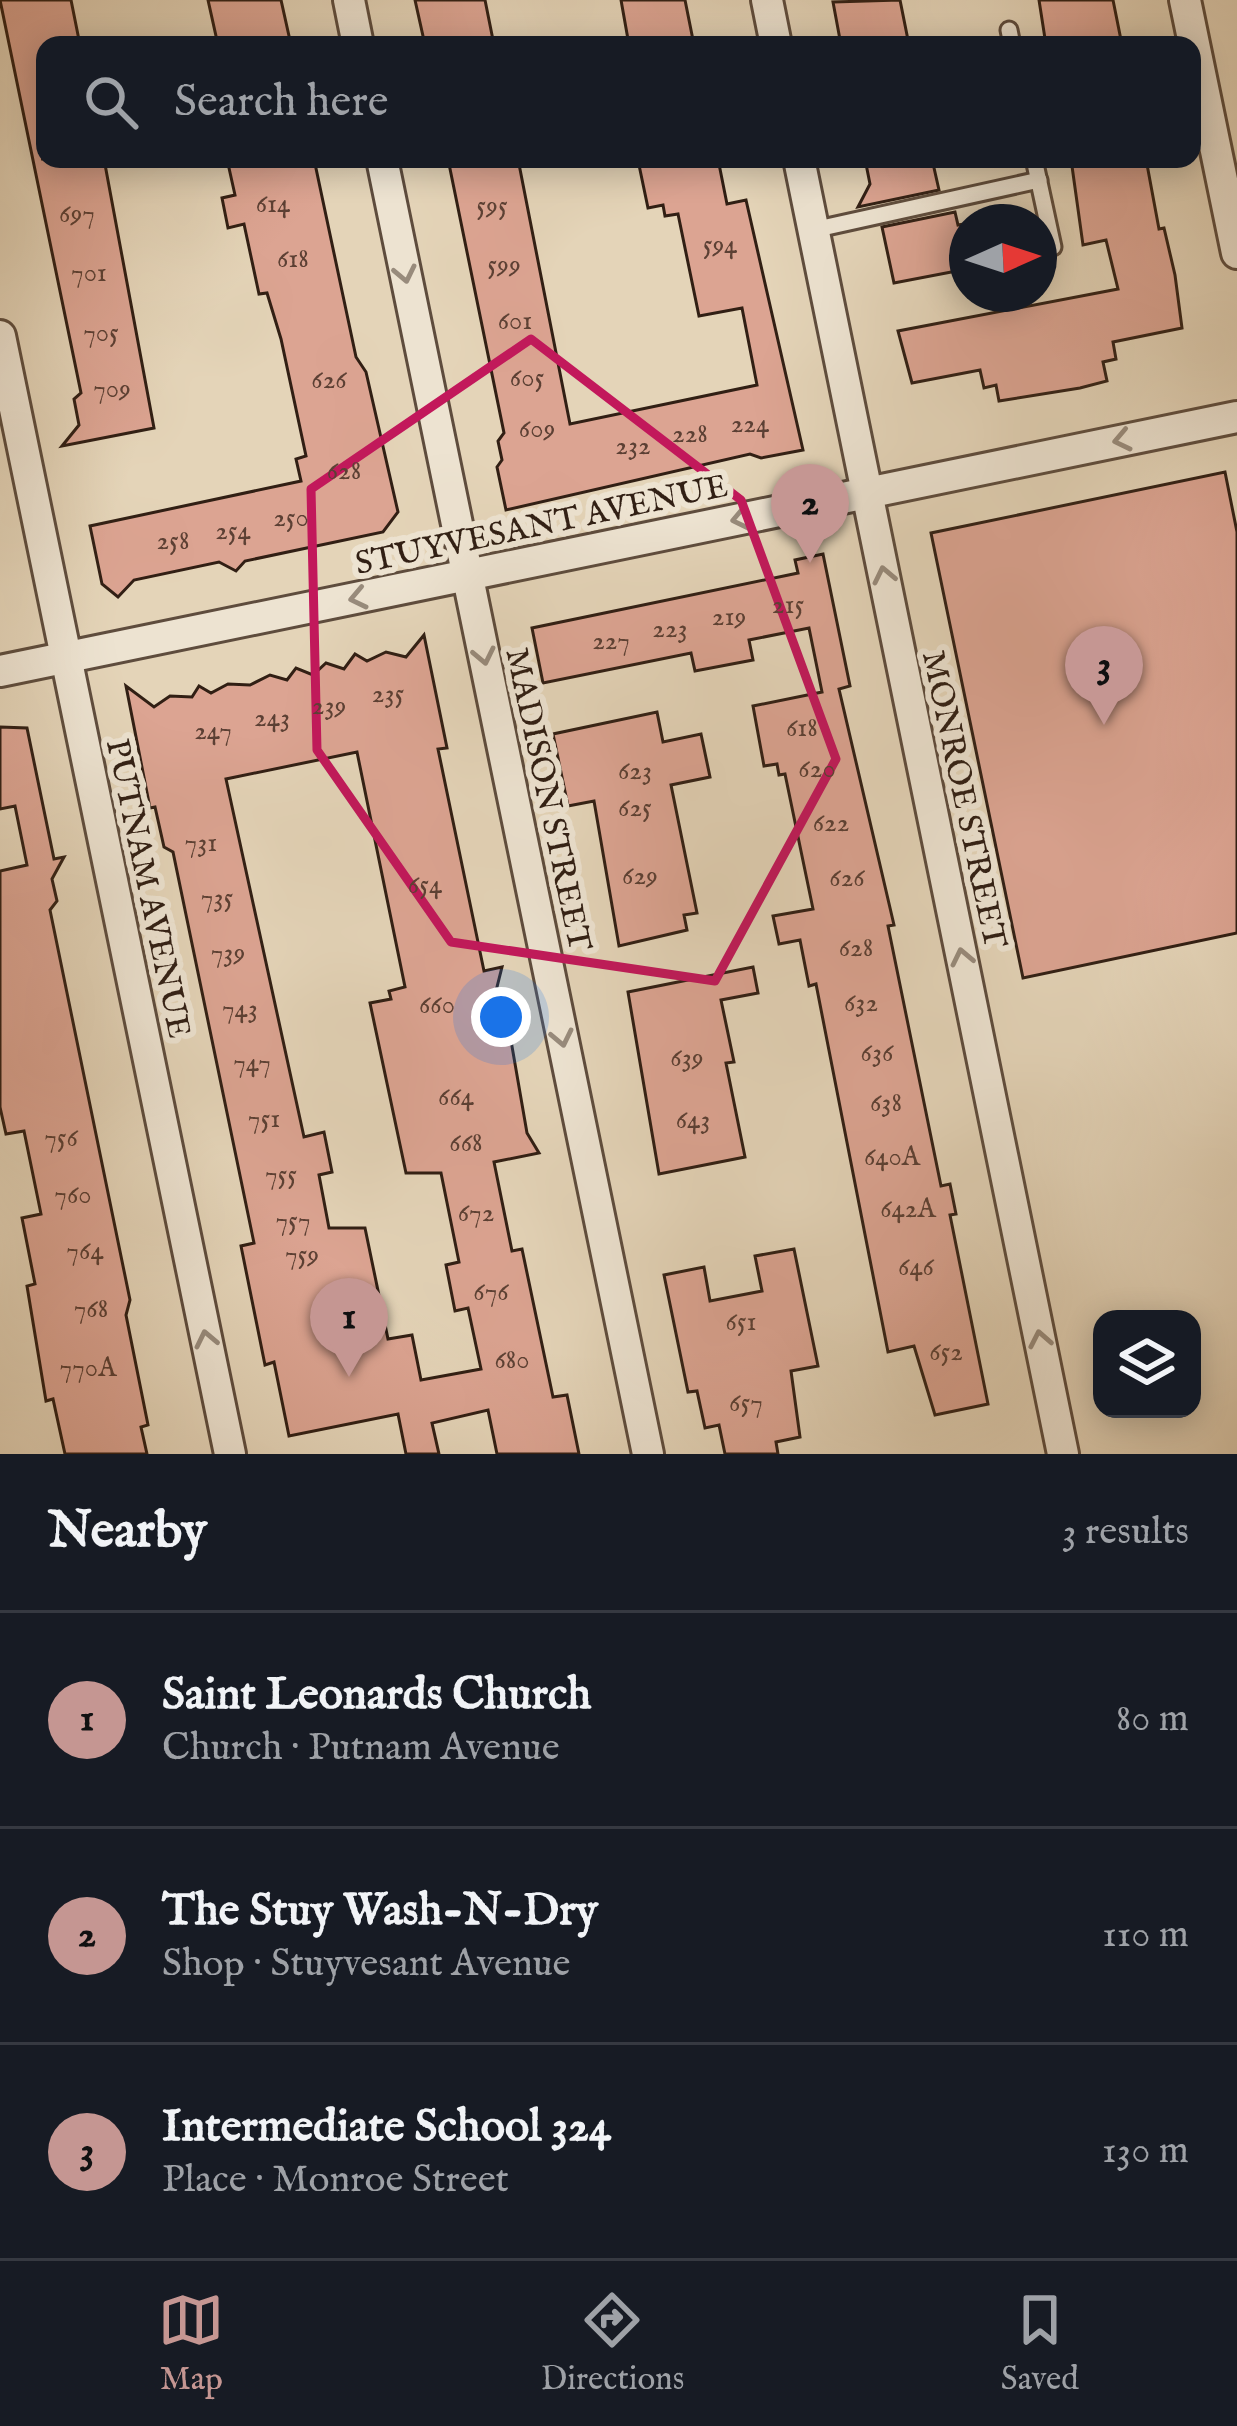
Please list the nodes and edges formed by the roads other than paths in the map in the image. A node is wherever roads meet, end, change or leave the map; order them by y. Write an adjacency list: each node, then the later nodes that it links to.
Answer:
1 (349, 0): 4 (street)
2 (767, 0): 5 (street)
3 (1185, 0): 6 (street)
4 (356, 36)
5 (774, 36)
6 (1192, 36)
7 (1201, 78): 14 (street)
8 (384, 168): 18 (street, MADISON STREET, one-way to 18)
9 (801, 168): 13 (street, MONROE STREET)
10 (1036, 168): 11 (lane)
11 (1039, 180): 12 (lane); 13 (lane)
12 (1044, 204)
13 (813, 230): 17 (street, MONROE STREET)
14 (1237, 253)
15 (0, 336): 19 (street, PUTNAM AVENUE)
16 (1237, 417): 17 (street, STUYVESANT AVENUE, one-way to 17)
17 (867, 493): 18 (street, STUYVESANT AVENUE, one-way to 18); 23 (street, MONROE STREET, one-way to 17)
18 (467, 575): 19 (street, STUYVESANT AVENUE, one-way to 19); 22 (street, MADISON STREET, one-way to 22)
19 (66, 658): 20 (street, STUYVESANT AVENUE); 21 (street, PUTNAM AVENUE, one-way to 19)
20 (0, 671)
21 (230, 1454)
22 (648, 1454)
23 (1063, 1454)

